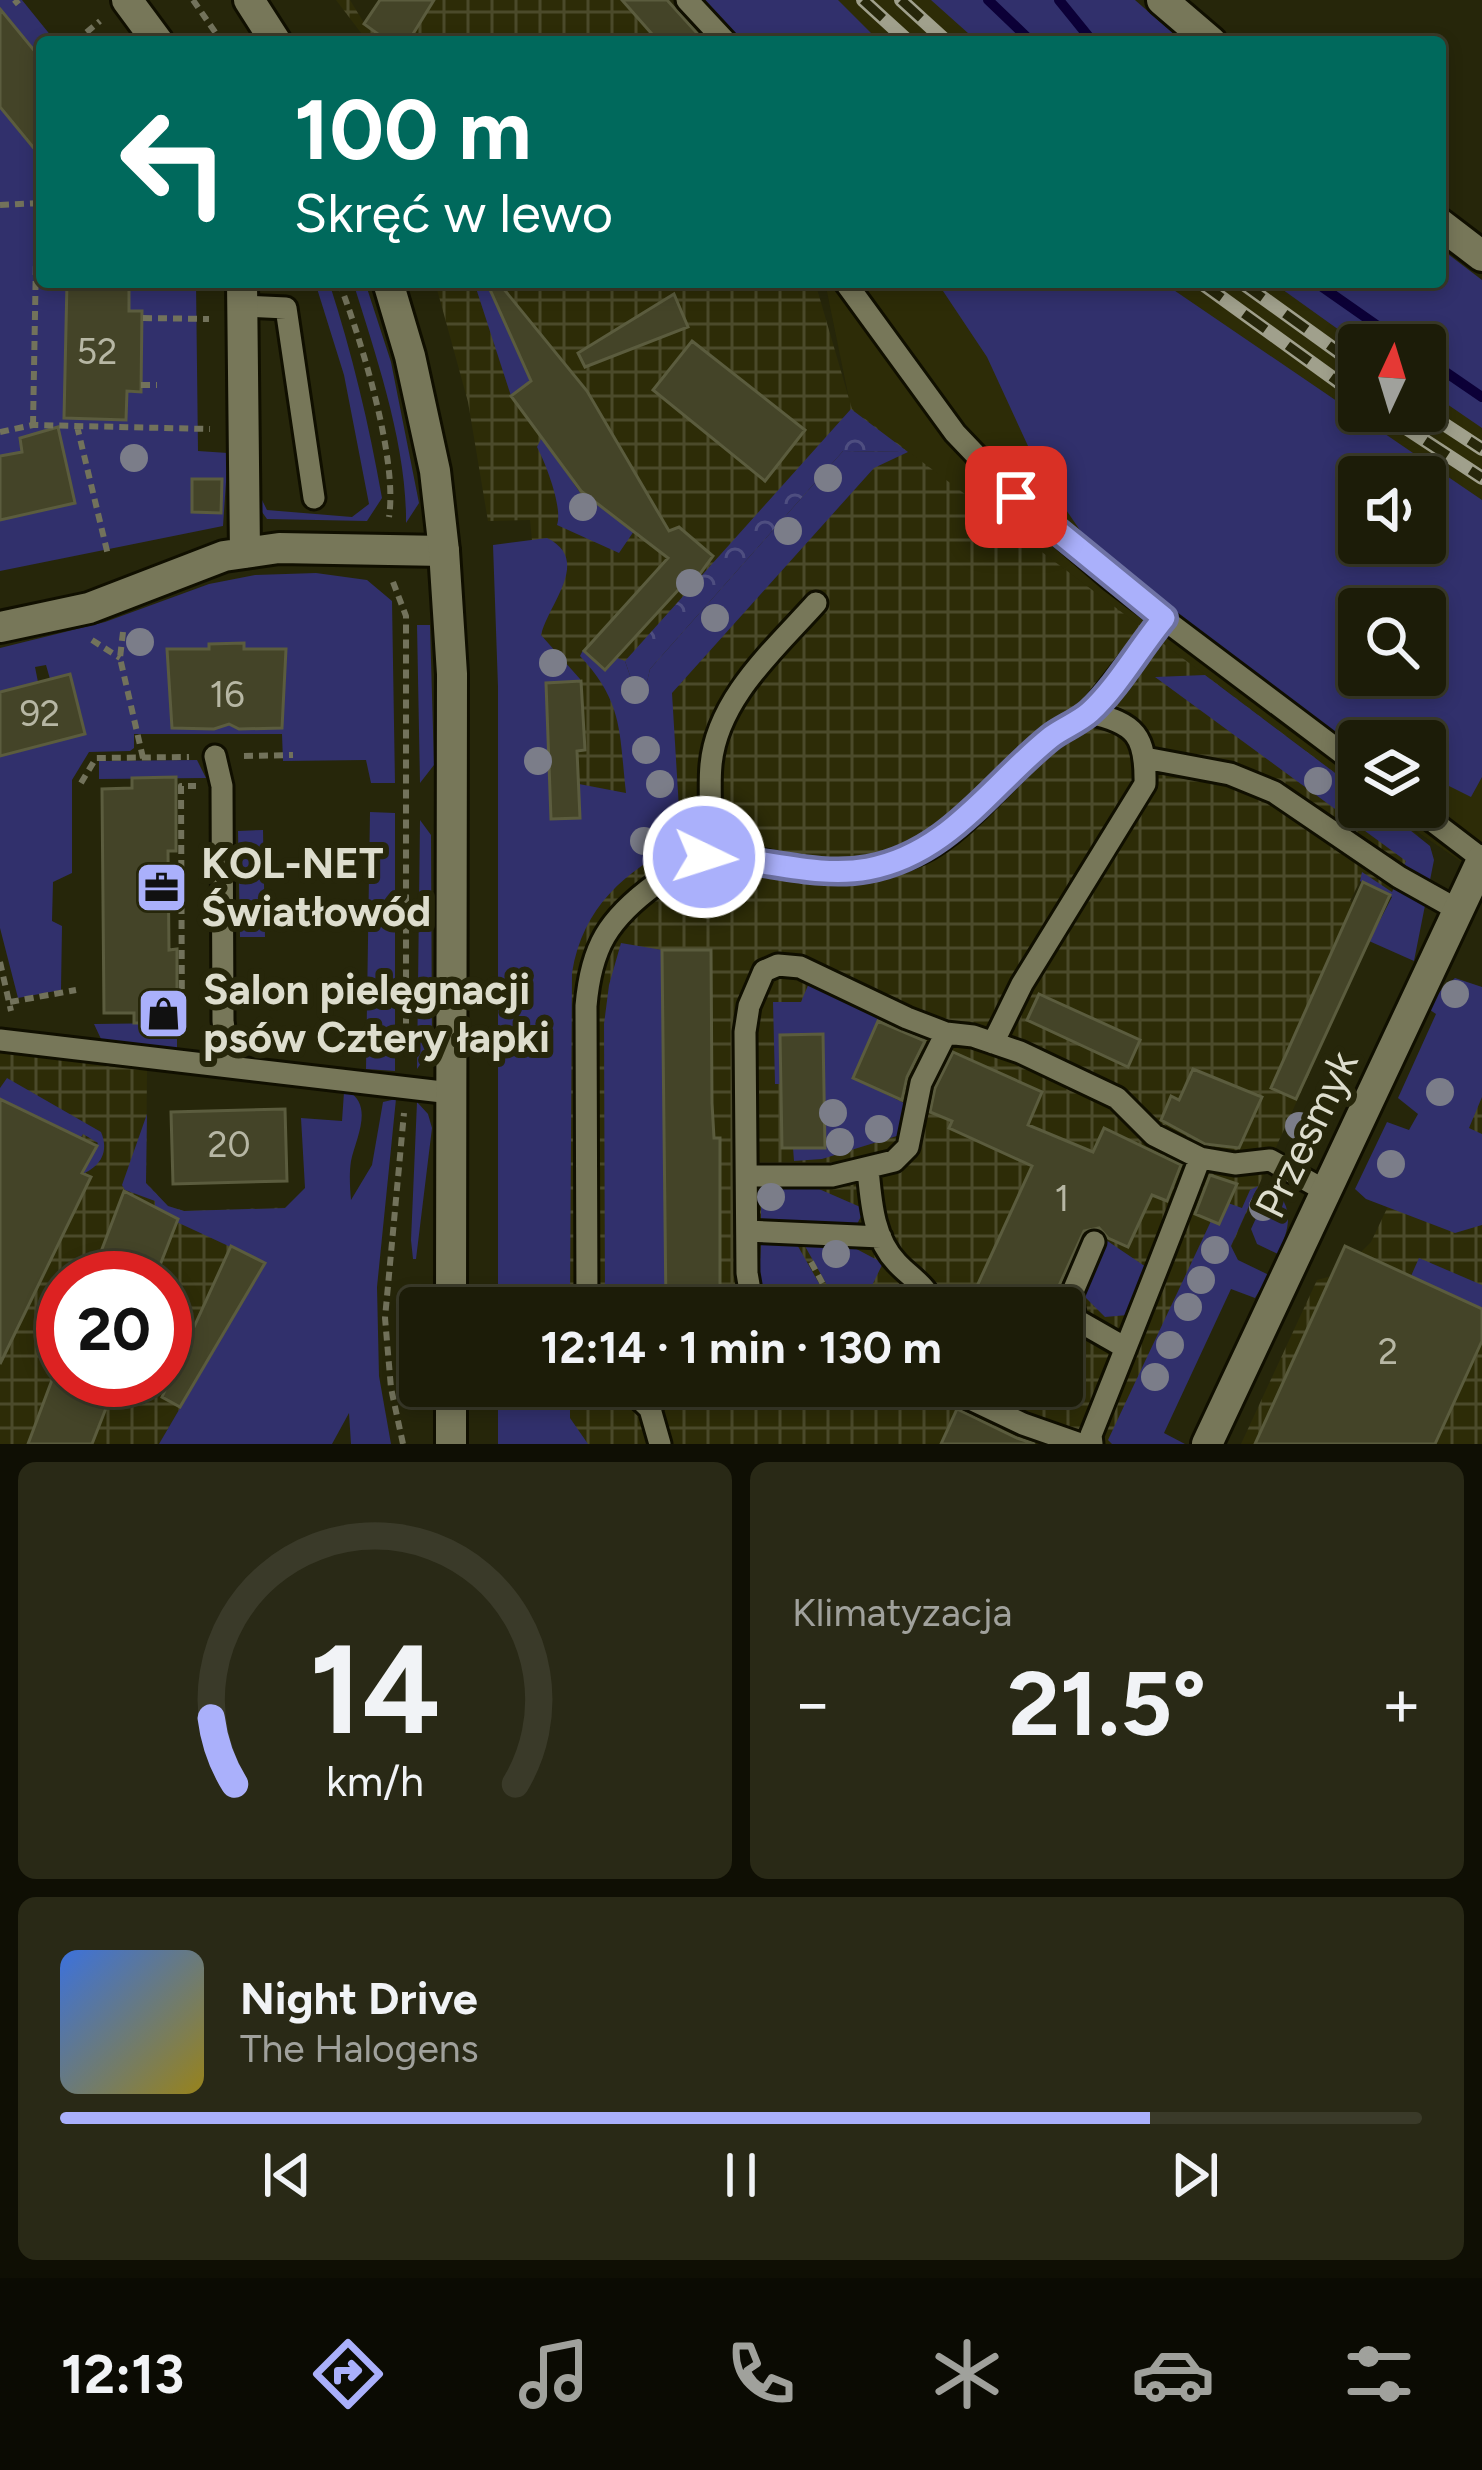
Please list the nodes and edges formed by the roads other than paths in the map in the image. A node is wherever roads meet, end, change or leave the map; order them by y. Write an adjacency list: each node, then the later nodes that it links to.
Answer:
1 (127, 0): 5 (street)
2 (249, 0): 6 (street)
3 (687, 0): 7 (lane)
4 (1162, 0): 8 (street)
5 (154, 36)
6 (272, 36)
7 (720, 36)
8 (1203, 36)
9 (1446, 229): 10 (street)
10 (1482, 256)
11 (390, 288): 15 (street)
12 (848, 288): 18 (lane)
13 (242, 303): 14 (lane); 16 (street)
14 (314, 498)
15 (444, 551): 16 (street); 32 (street)
16 (245, 553): 19 (street)
17 (816, 603): 25 (lane)
18 (1164, 618): 20 (lane); 21 (lane)
19 (0, 627)
20 (1089, 712): 23 (lane); 25 (lane)
21 (1338, 750)
22 (215, 756): 31 (lane)
23 (1145, 758): 27 (lane); 30 (lane)
24 (1441, 828): 26 (lane)
25 (704, 857): 41 (lane)
26 (1482, 859): 27 (street, Przesmyk)
27 (1458, 910): 36 (street, Przesmyk)
28 (946, 1033): 30 (lane); 34 (lane); 35 (lane)
29 (6, 1040): 31 (lane)
30 (993, 1043): 33 (lane)
31 (229, 1066): 32 (lane)
32 (451, 1093): 40 (street)
33 (1200, 1158): 36 (lane); 44 (lane)
34 (868, 1169): 35 (lane); 38 (lane)
35 (748, 1176): 37 (lane)
36 (1324, 1190): 53 (street, Przesmyk)
37 (747, 1231): 38 (lane); 42 (lane)
38 (880, 1237): 43 (lane)
39 (1094, 1242): 44 (lane)
40 (451, 1287)
41 (587, 1287)
42 (749, 1287)
43 (923, 1287)
44 (1124, 1347): 52 (lane)
45 (451, 1407): 49 (street)
46 (983, 1407): 48 (lane)
47 (650, 1409): 50 (lane)
48 (1043, 1438): 51 (lane)
49 (451, 1444)
50 (660, 1444)
51 (1080, 1444)
52 (1092, 1444)
53 (1207, 1444)

